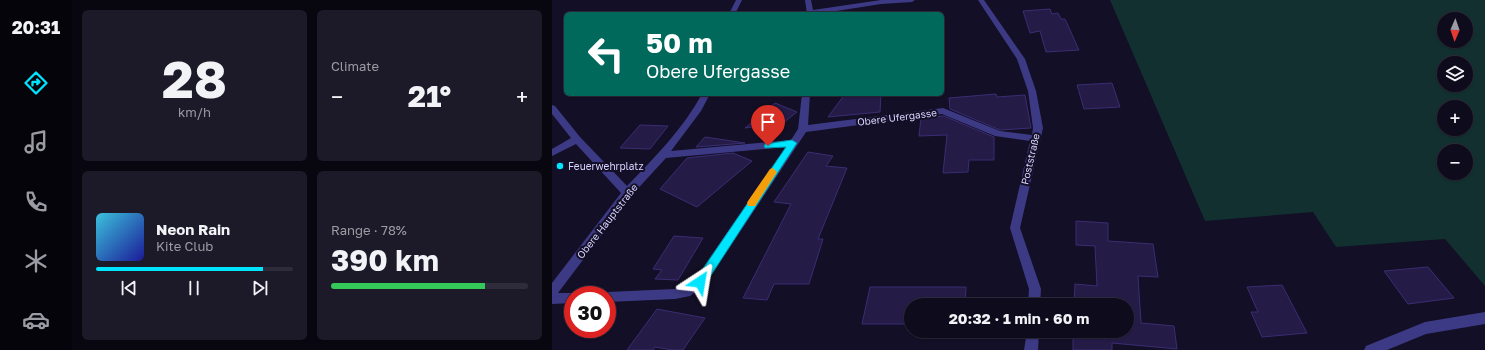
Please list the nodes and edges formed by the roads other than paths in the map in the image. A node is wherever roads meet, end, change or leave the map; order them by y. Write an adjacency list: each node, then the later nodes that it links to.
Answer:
1 (739, 0): 5 (street)
2 (808, 0): 6 (street)
3 (912, 0): 7 (street)
4 (981, 0): 14 (street, Poststraße)
5 (733, 12)
6 (810, 12)
7 (822, 12)
8 (705, 96): 17 (street, Obere Hauptstraße)
9 (806, 96): 12 (street)
10 (552, 108): 11 (street)
11 (555, 118): 13 (street)
12 (803, 129): 14 (street, Obere Ufergasse); 15 (street)
13 (577, 139): 16 (street); 18 (street)
14 (1035, 139): 22 (street, Poststraße)
15 (792, 143): 17 (street); 20 (street)
16 (552, 153)
17 (663, 154): 18 (street, Obere Hauptstraße)
18 (627, 193): 19 (street, Obere Hauptstraße)
19 (552, 292)
20 (616, 297)
21 (564, 298): 23 (street)
22 (1034, 298)
23 (552, 299)
24 (1485, 318): 27 (street)
25 (1032, 338): 26 (street)
26 (1031, 350)
27 (1371, 350)

